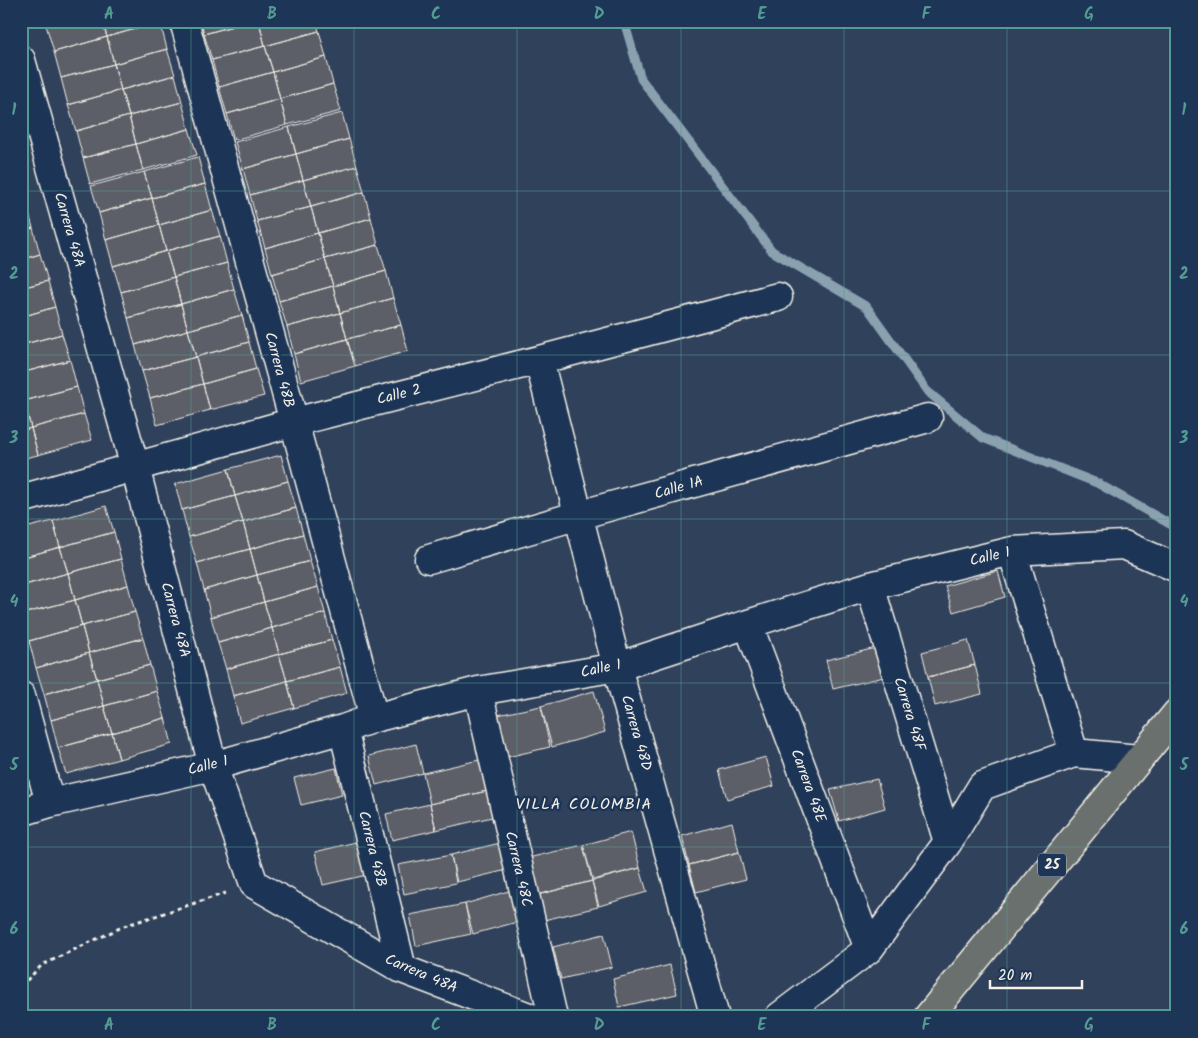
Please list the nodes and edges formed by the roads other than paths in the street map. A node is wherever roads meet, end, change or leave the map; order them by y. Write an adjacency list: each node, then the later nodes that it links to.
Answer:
1 (184, 21): 6 (street, Carrera 48B)
2 (21, 60): 7 (street, Carrera 48A)
3 (778, 297): 4 (street, Calle 2)
4 (539, 360): 6 (street, Calle 2); 9 (street, Carrera 48D)
5 (928, 418): 9 (street, Calle 1A)
6 (294, 422): 7 (street, Calle 2); 19 (street, Carrera 48B)
7 (135, 467): 8 (street, Calle 2); 23 (street, Carrera 48A)
8 (21, 499)
9 (579, 515): 11 (street, Calle 1A); 15 (street, Carrera 48D)
10 (1012, 551): 12 (street, Calle 1); 13 (street, Calle 1); 21 (street)
11 (429, 559)
12 (1177, 568)
13 (870, 586): 14 (street, Calle 1); 26 (street, Carrera 48F)
14 (748, 624): 15 (street, Calle 1); 27 (street, Carrera 48E)
15 (617, 667): 16 (street, Calle 1); 31 (street, Carrera 48D)
16 (478, 691): 19 (street, Calle 1); 30 (street, Carrera 48C)
17 (21, 696): 24 (street)
18 (1177, 713): 22 (highway, 25)
19 (374, 718): 20 (street, Calle 1)
20 (343, 729): 23 (street, Calle 1); 28 (street, Carrera 48B)
21 (1074, 753): 22 (street); 26 (street)
22 (1139, 759): 33 (highway, 25)
23 (213, 766): 24 (street, Calle 1); 28 (street, Carrera 48A)
24 (50, 803): 25 (street, Calle 1)
25 (21, 812)
26 (948, 842): 27 (street)
27 (869, 948): 32 (street)
28 (402, 969): 29 (street, Carrera 48A)
29 (529, 1017)
30 (552, 1017)
31 (715, 1017)
32 (779, 1017)
33 (928, 1017)

